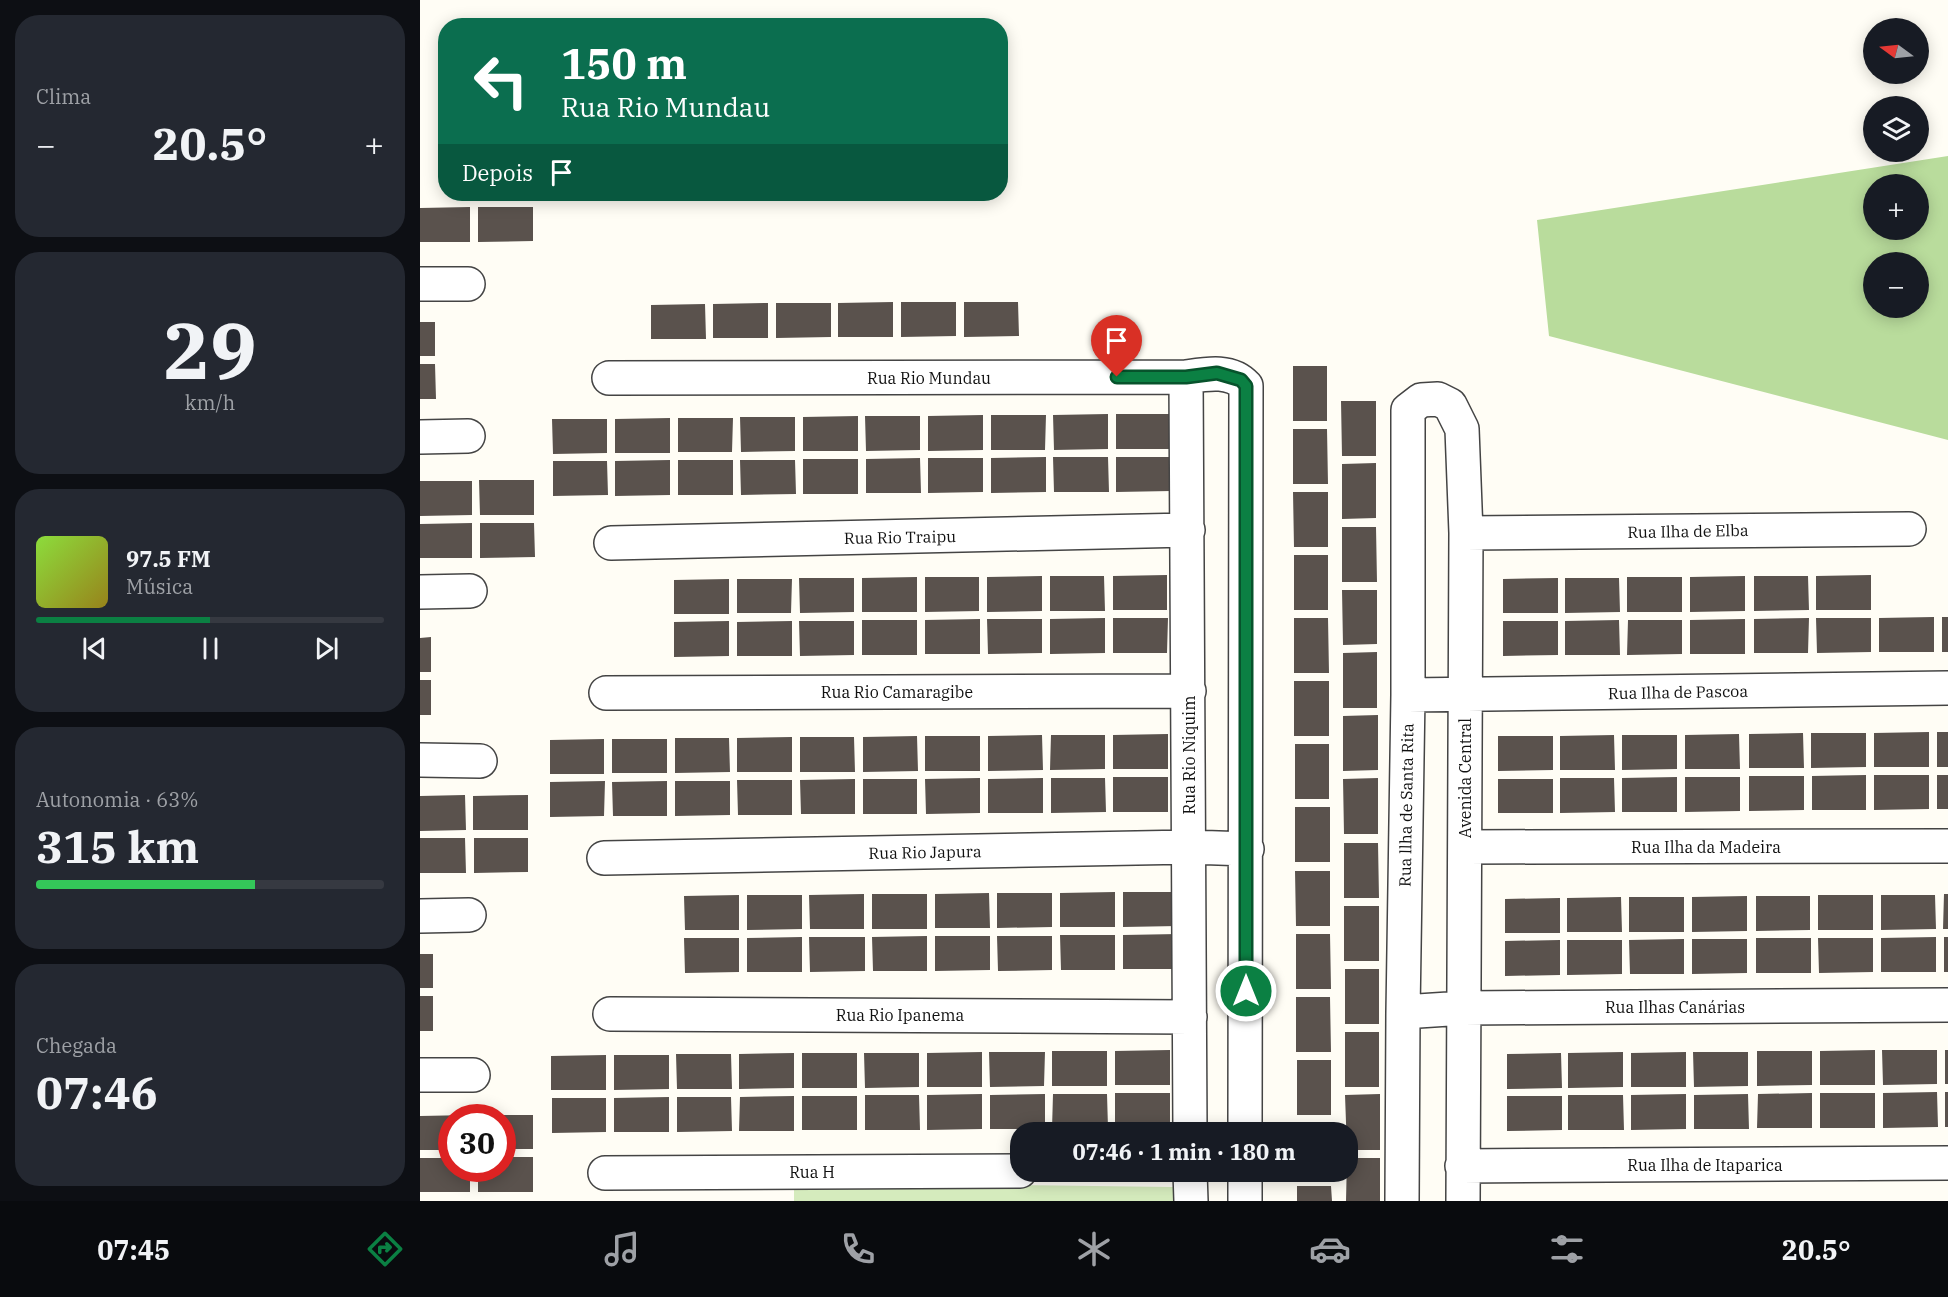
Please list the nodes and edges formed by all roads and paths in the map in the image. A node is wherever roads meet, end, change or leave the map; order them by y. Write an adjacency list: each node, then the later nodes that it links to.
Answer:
1 (420, 284): 2 (street)
2 (468, 284)
3 (1186, 377): 4 (street, Rua Rio Mundau); 9 (street, Rua Rio Niquim); 24 (street, Rua Rio Mundau)
4 (609, 378)
5 (1408, 410): 10 (street, Avenida Central); 17 (street, Rua llha de Santa Rita)
6 (468, 436): 7 (street)
7 (420, 437)
8 (1909, 529): 10 (street, Rua Ilha de Elba)
9 (1188, 530): 11 (street, Rua Rio Traipu); 15 (street, Rua Rio Niquim)
10 (1466, 533): 18 (street, Avenida Central)
11 (611, 543)
12 (470, 591): 13 (street)
13 (420, 592)
14 (1948, 688): 18 (street, Rua Ilha de Pascoa)
15 (1189, 691): 16 (street, Rua Rio Camaragibe); 22 (street, Rua Rio Niquim)
16 (606, 693)
17 (1408, 695): 18 (street, Rua Ilha de Pascoa); 30 (street, Rua llha de Santa Rita)
18 (1464, 695): 23 (street, Avenida Central)
19 (420, 760): 20 (street)
20 (480, 761)
21 (1948, 846): 23 (street, Rua Ilha da Madeira)
22 (1190, 847): 24 (street, Rua Rio Japura); 25 (street, Rua Rio Japura); 32 (street, Rua Rio Niquim)
23 (1465, 847): 29 (street, Avenida Central)
24 (1247, 849): 36 (street)
25 (604, 858)
26 (469, 915): 27 (street)
27 (420, 916)
28 (1948, 1005): 29 (street, Rua Ilhas Canárias)
29 (1464, 1008): 30 (street, Rua Ilhas Canárias); 38 (street, Avenida Central)
30 (1403, 1012): 45 (street, Rua llha de Santa Rita)
31 (610, 1014): 32 (street, Rua Rio Ipanema)
32 (1190, 1017): 35 (street, Rua Rio Niquim)
33 (420, 1075): 34 (street)
34 (473, 1075)
35 (1190, 1122)
36 (1245, 1122)
37 (1948, 1163): 38 (street, Rua Ilha de Itaparica)
38 (1462, 1166): 46 (street, Avenida Central)
39 (1010, 1171): 40 (street, Rua H)
40 (604, 1173)
41 (1190, 1182): 43 (street)
42 (1245, 1182): 44 (street)
43 (1191, 1201)
44 (1245, 1201)
45 (1402, 1201)
46 (1463, 1201)

